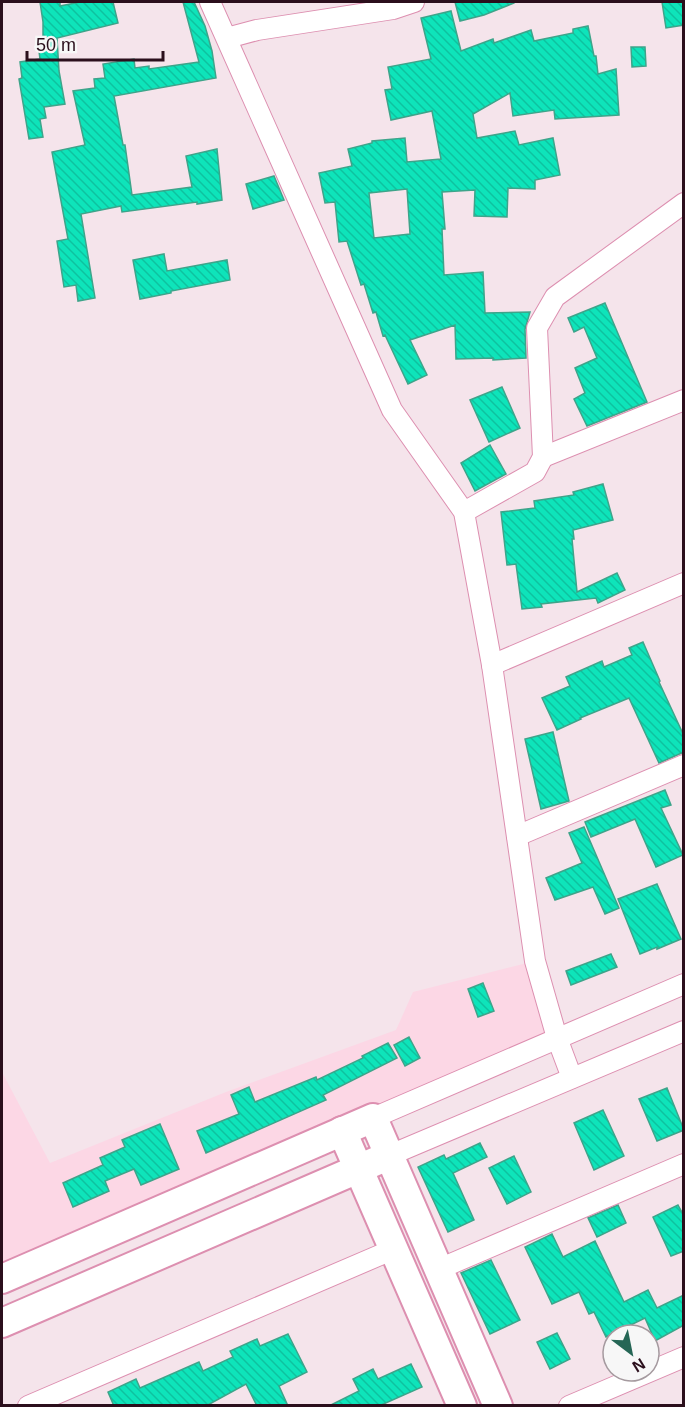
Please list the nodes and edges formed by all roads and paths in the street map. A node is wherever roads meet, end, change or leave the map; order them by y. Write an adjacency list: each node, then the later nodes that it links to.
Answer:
1 (210, 2): 3 (street)
2 (414, 2): 3 (street)
3 (227, 38): 7 (street)
4 (684, 203): 6 (street)
5 (684, 400): 6 (street)
6 (543, 457): 7 (street)
7 (464, 512): 9 (street)
8 (684, 583): 9 (street)
9 (492, 665): 11 (street)
10 (684, 765): 11 (street)
11 (517, 836): 14 (street)
12 (684, 984): 14 (street)
13 (684, 1031): 15 (street)
14 (557, 1038): 15 (street); 16 (street)
15 (572, 1078): 18 (street)
16 (372, 1118): 17 (street); 18 (street)
17 (342, 1131): 20 (street); 23 (street)
18 (388, 1156): 20 (street); 22 (street)
19 (684, 1164): 22 (street)
20 (360, 1169): 21 (street); 24 (street)
21 (394, 1249): 26 (street); 27 (street)
22 (439, 1269): 28 (street)
23 (2, 1279)
24 (2, 1323)
25 (684, 1357): 29 (street)
26 (461, 1405)
27 (28, 1406)
28 (498, 1406)
29 (569, 1406)

